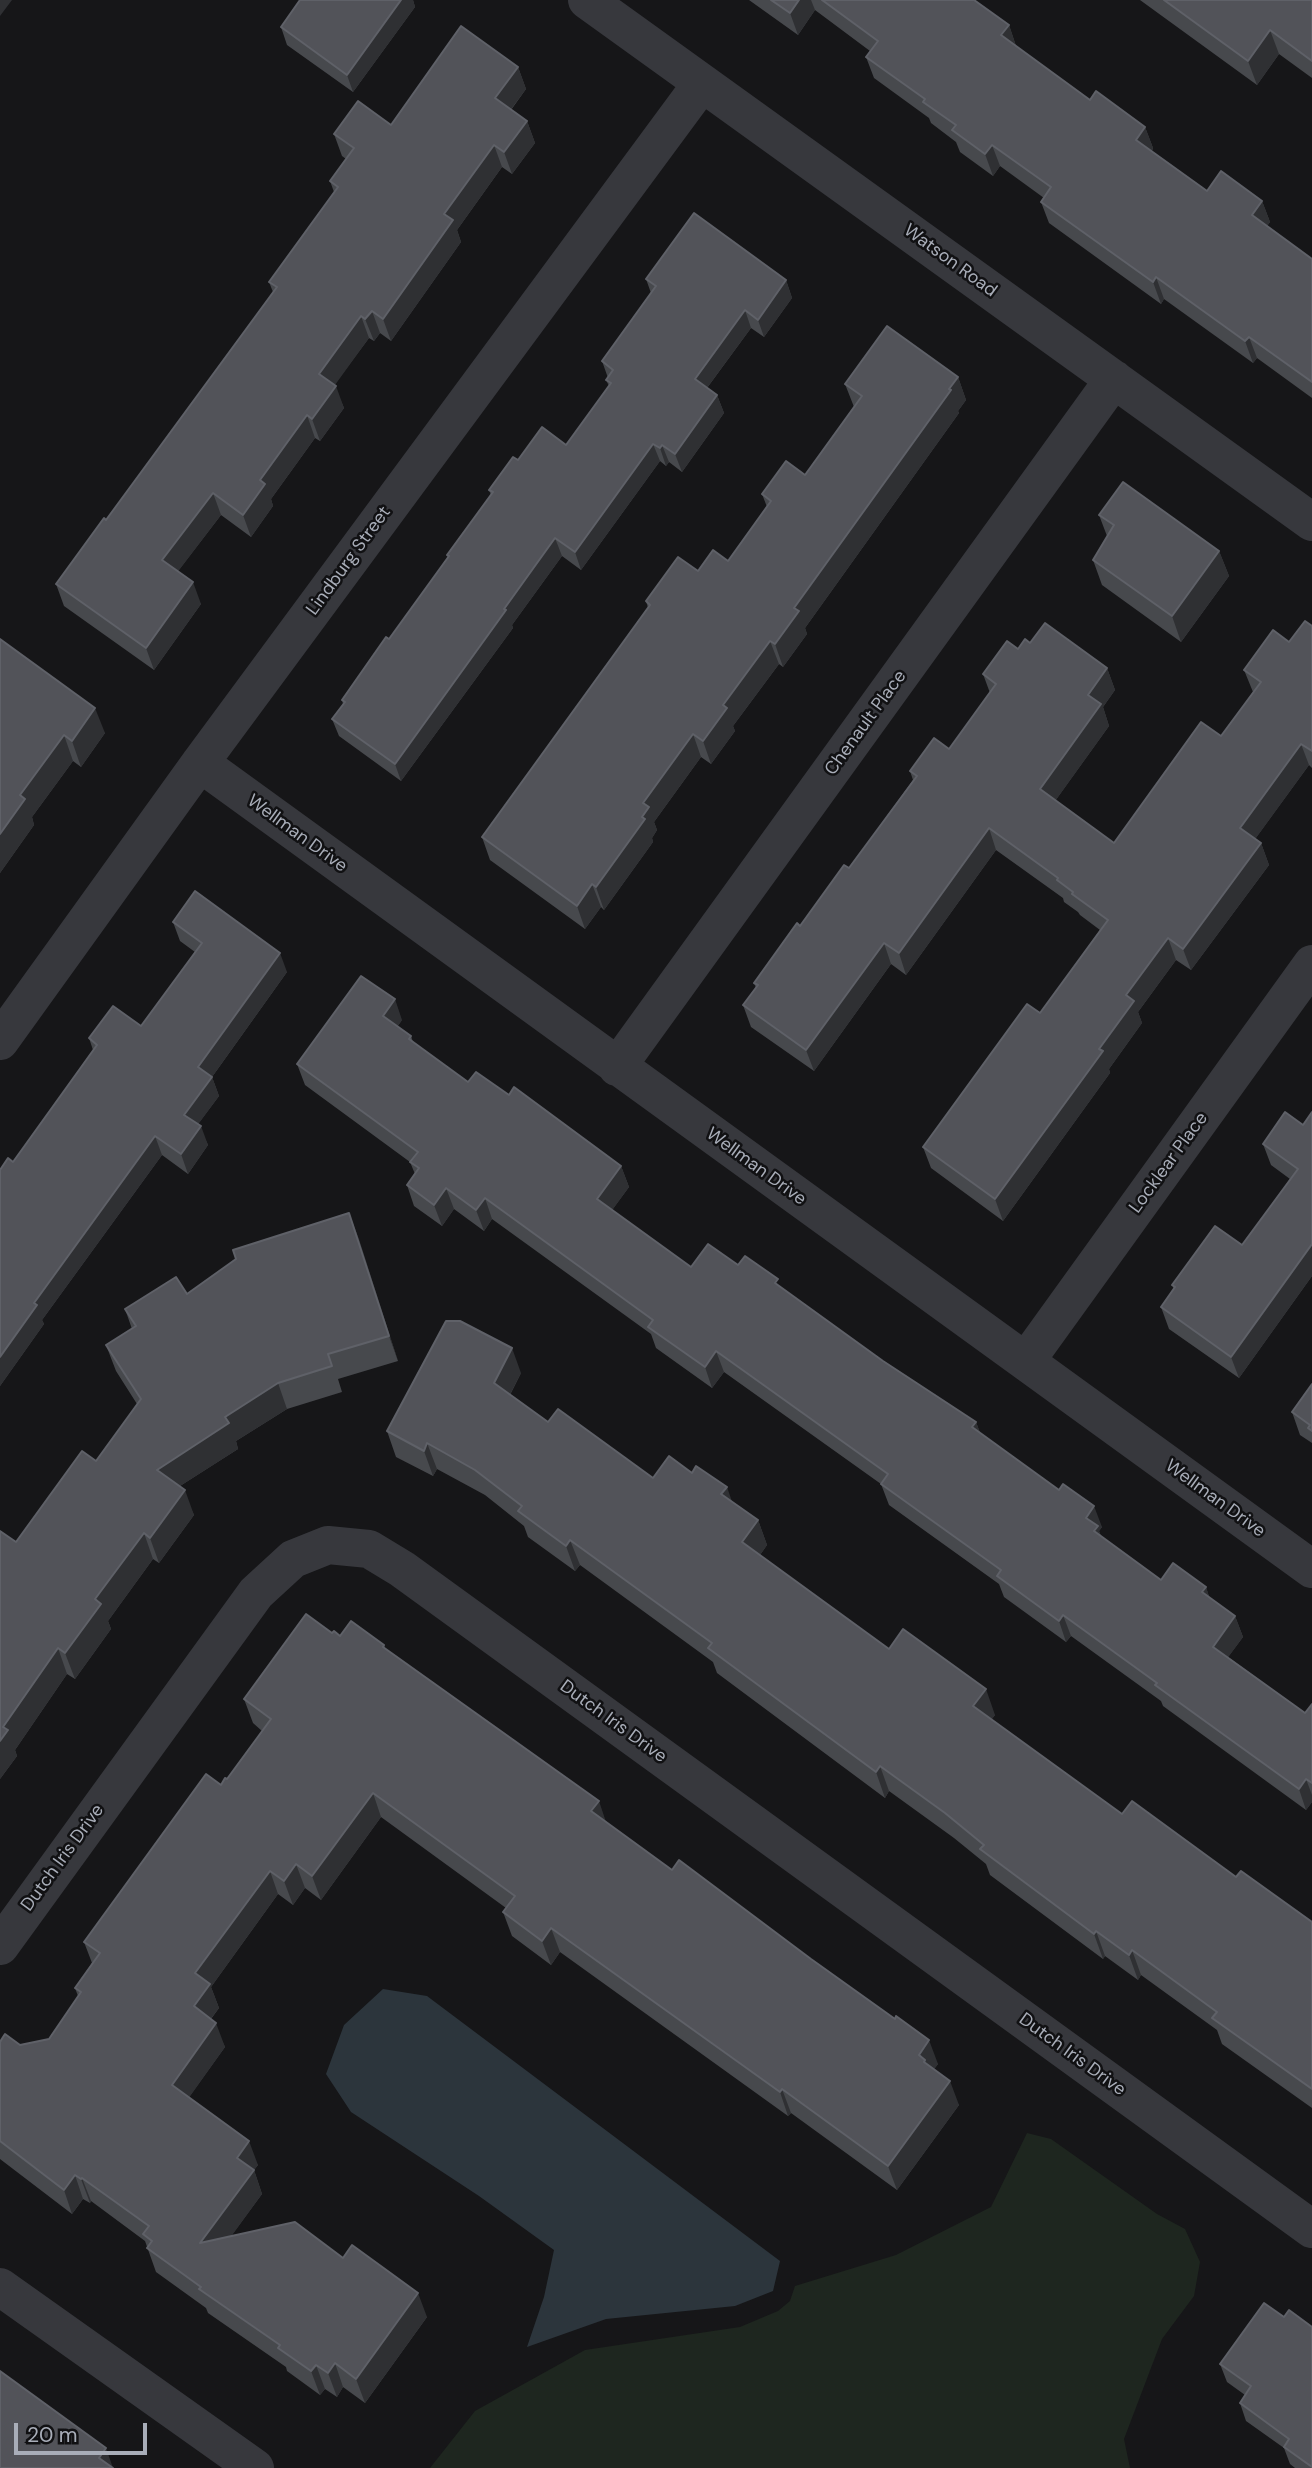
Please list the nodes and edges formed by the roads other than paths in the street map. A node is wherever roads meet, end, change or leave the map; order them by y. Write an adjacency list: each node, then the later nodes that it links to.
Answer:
1 (587, 0): 2 (street, Watson Road)
2 (702, 83): 3 (street, Watson Road); 5 (street, Lindburg Street)
3 (1114, 379): 4 (street, Watson Road); 8 (street, Chenault Place)
4 (1312, 522)
5 (200, 763): 7 (street, Lindburg Street); 8 (street, Wellman Drive)
6 (1312, 964): 9 (street, Locklear Place)
7 (0, 1040)
8 (617, 1067): 9 (street, Wellman Drive)
9 (1026, 1362): 10 (street, Wellman Drive)
10 (1312, 1569)
11 (0, 1946): 12 (street, Dutch Iris Drive)
12 (1312, 2229)
13 (0, 2287): 14 (street)
14 (255, 2468)

